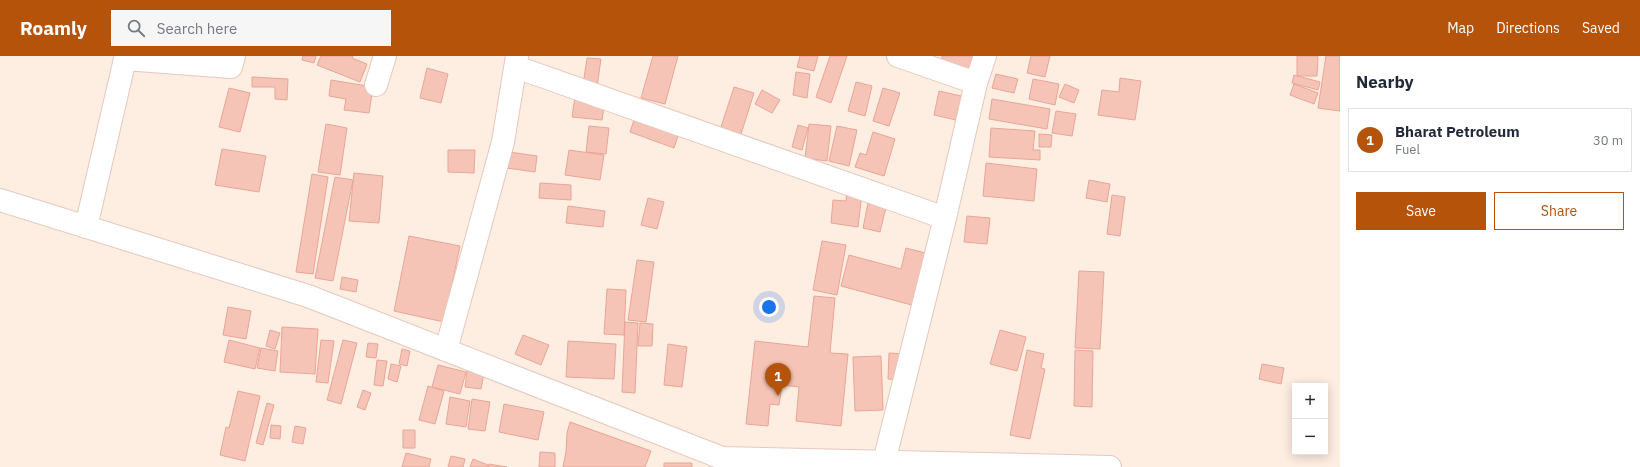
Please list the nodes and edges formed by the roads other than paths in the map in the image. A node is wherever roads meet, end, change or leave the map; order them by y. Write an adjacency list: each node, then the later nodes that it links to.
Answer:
1 (234, 56): 10 (street)
2 (385, 56): 7 (street)
3 (898, 56): 6 (street)
4 (985, 56): 6 (street)
5 (516, 61): 9 (street); 11 (street)
6 (976, 83): 9 (street)
7 (376, 85)
8 (0, 200): 10 (street)
9 (945, 218): 12 (street)
10 (86, 227): 11 (street)
11 (446, 350): 12 (street)
12 (884, 462): 13 (street)
13 (1110, 467)

